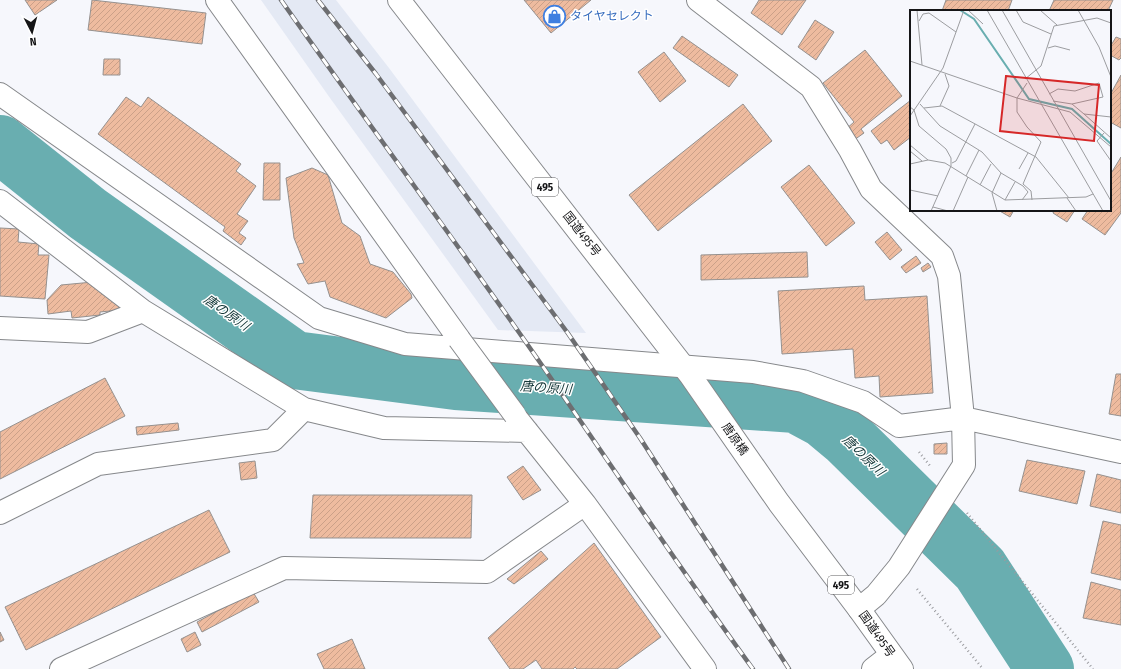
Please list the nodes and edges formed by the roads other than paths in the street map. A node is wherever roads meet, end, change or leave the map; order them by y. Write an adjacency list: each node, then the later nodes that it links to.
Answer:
1 (217, 0): 11 (main road, bridge)
2 (399, 0): 8 (main road, 国道495号 / 495)
3 (698, 0): 10 (main road)
4 (0, 94): 8 (main road)
5 (0, 201): 6 (main road)
6 (143, 311): 7 (main road); 9 (main road)
7 (0, 328)
8 (687, 370): 10 (main road); 13 (main road, 唐原橋 / 495)
9 (304, 409): 11 (main road); 15 (main road)
10 (963, 418): 12 (main road); 16 (main road)
11 (521, 423): 14 (main road)
12 (1121, 452)
13 (779, 503): 16 (main road, 国道495号 / 495)
14 (585, 504): 18 (main road); 19 (main road)
15 (0, 512)
16 (859, 609): 17 (main road, 国道495号 / 495)
17 (896, 662): 20 (main road)
18 (61, 669)
19 (705, 669)
20 (873, 669)

